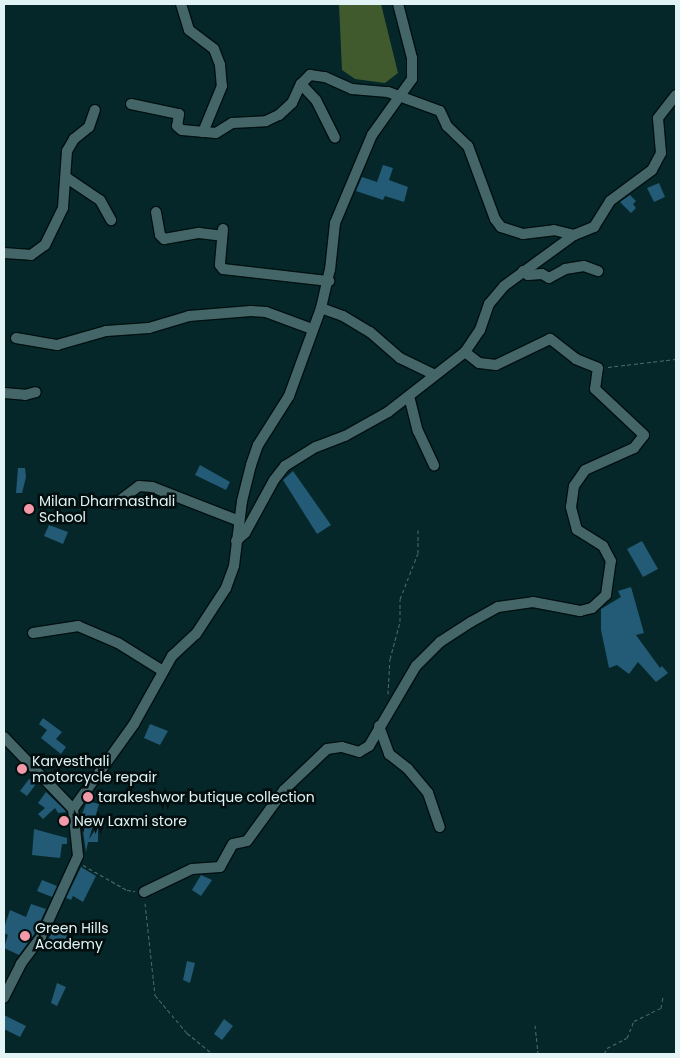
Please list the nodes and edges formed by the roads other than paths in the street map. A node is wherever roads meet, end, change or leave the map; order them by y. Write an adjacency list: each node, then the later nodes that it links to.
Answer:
1 (181, 4): 8 (street)
2 (398, 4): 5 (street)
3 (301, 84): 5 (street); 8 (street); 9 (street)
4 (676, 95): 13 (street)
5 (400, 99): 13 (street); 17 (street)
6 (132, 104): 8 (street)
7 (95, 110): 10 (street)
8 (203, 132)
9 (334, 138)
10 (67, 178): 12 (street); 14 (street)
11 (156, 212): 17 (street)
12 (111, 220)
13 (574, 235): 15 (street)
14 (4, 253)
15 (523, 271): 16 (street); 21 (street)
16 (598, 271)
17 (329, 281): 18 (street)
18 (321, 308): 19 (street); 22 (street)
19 (312, 329): 20 (street); 28 (street)
20 (16, 338)
21 (465, 352): 22 (street); 32 (street)
22 (434, 375): 25 (street)
23 (36, 392): 24 (street)
24 (4, 393)
25 (409, 396): 26 (street); 29 (street)
26 (434, 465)
27 (116, 504): 28 (street)
28 (239, 521): 29 (street)
29 (236, 541): 31 (street)
30 (33, 633): 31 (street)
31 (163, 671): 34 (street)
32 (379, 726): 35 (street); 36 (street)
33 (4, 738): 34 (street)
34 (73, 810): 37 (street)
35 (440, 827)
36 (144, 892)
37 (4, 998)

